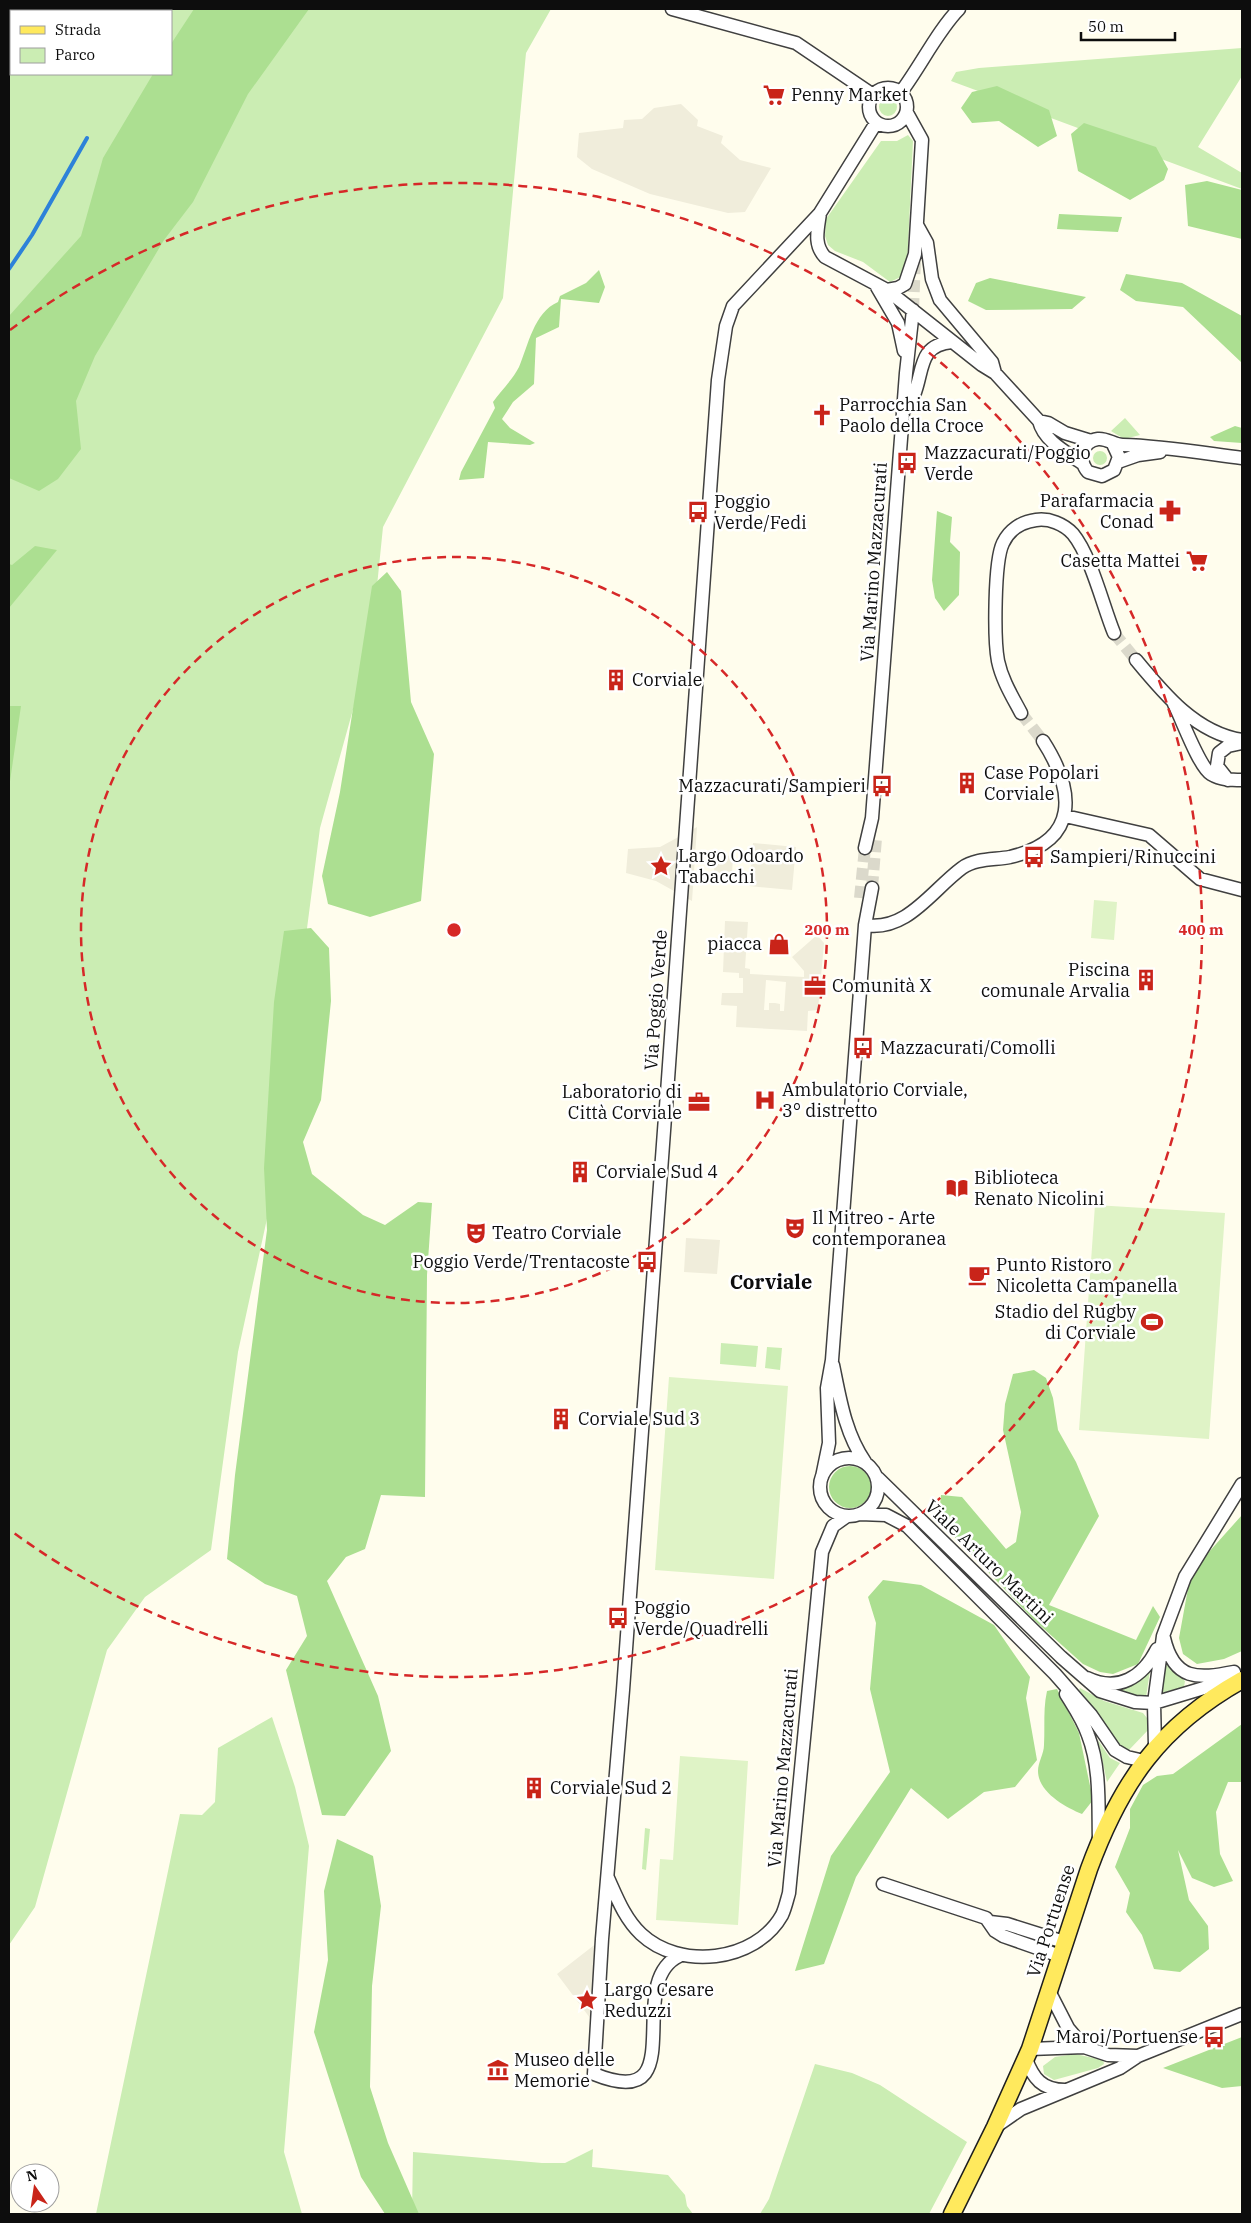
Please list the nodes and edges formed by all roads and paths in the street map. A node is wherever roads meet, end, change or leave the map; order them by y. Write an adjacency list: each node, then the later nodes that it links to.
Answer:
1 (672, 9): 4 (street)
2 (959, 9): 3 (street)
3 (901, 92): 4 (street); 5 (street)
4 (873, 95): 6 (street)
5 (908, 113): 6 (street); 8 (street)
6 (876, 123): 7 (street)
7 (820, 213): 9 (street); 55 (street, Via Poggio Verde)
8 (917, 225): 9 (street); 13 (street)
9 (881, 288): 10 (street); 12 (street)
10 (913, 310): 11 (street); 12 (street, Via Marino Mazzacurati)
11 (952, 342): 13 (street); 14 (street)
12 (906, 373): 14 (street, Via Marino Mazzacurati)
13 (995, 373): 15 (street)
14 (903, 412): 31 (street, Via Marino Mazzacurati)
15 (1039, 421): 16 (street); 20 (street)
16 (1091, 441): 17 (street); 20 (street)
17 (1113, 444): 18 (street); 21 (street)
18 (1170, 450): 19 (street); 21 (street)
19 (1242, 458)
20 (1082, 462): 21 (street)
21 (1118, 462)
22 (1114, 633): 25 (street)
23 (1136, 660): 24 (street)
24 (1173, 702): 27 (street); 28 (street)
25 (1021, 713)
26 (1042, 740): 30 (street)
27 (1242, 741): 28 (street)
28 (1228, 780): 29 (street)
29 (1242, 780)
30 (1064, 816): 35 (street); 37 (street)
31 (872, 818): 32 (street, Via Marino Mazzacurati); 33 (street, Via Marino Mazzacurati)
32 (876, 838)
33 (865, 848)
34 (872, 888): 37 (street)
35 (1242, 890)
36 (860, 898): 37 (street)
37 (865, 920): 38 (street)
38 (832, 1360): 39 (street); 40 (street)
39 (865, 1462): 40 (street); 41 (street)
40 (822, 1477): 44 (street)
41 (878, 1478): 43 (street); 47 (street, Viale Arturo Martini)
42 (1242, 1484): 45 (street)
43 (860, 1514): 44 (street); 48 (street, Viale Arturo Martini)
44 (847, 1516): 58 (street, Via Marino Mazzacurati)
45 (1163, 1636): 46 (street); 47 (street, Viale Arturo Martini); 51 (street)
46 (1242, 1671)
47 (1077, 1672): 51 (street, Viale Arturo Martini)
48 (1055, 1674): 53 (street, Viale Arturo Martini); 54 (street, Viale Arturo Martini)
49 (1242, 1676): 51 (street, Viale Arturo Martini)
50 (1242, 1680): 52 (main road, Via Portuense)
51 (1154, 1703): 52 (street)
52 (1155, 1747): 53 (main road, Via Portuense)
53 (1144, 1761): 54 (main road, Via Portuense)
54 (1099, 1843): 57 (main road, Via Portuense)
55 (608, 1878): 58 (street); 58 (street)
56 (883, 1884): 57 (street)
57 (1062, 1949): 59 (main road, Via Portuense)
58 (678, 1956)
59 (1049, 1990): 61 (street); 62 (main road, Via Portuense)
60 (1242, 2014): 63 (street)
61 (1084, 2047): 62 (street); 63 (street)
62 (1028, 2054): 64 (street); 65 (main road, Via Portuense)
63 (1138, 2056): 64 (street)
64 (1068, 2090): 65 (street)
65 (995, 2127): 66 (main road, Via Portuense)
66 (952, 2214)

